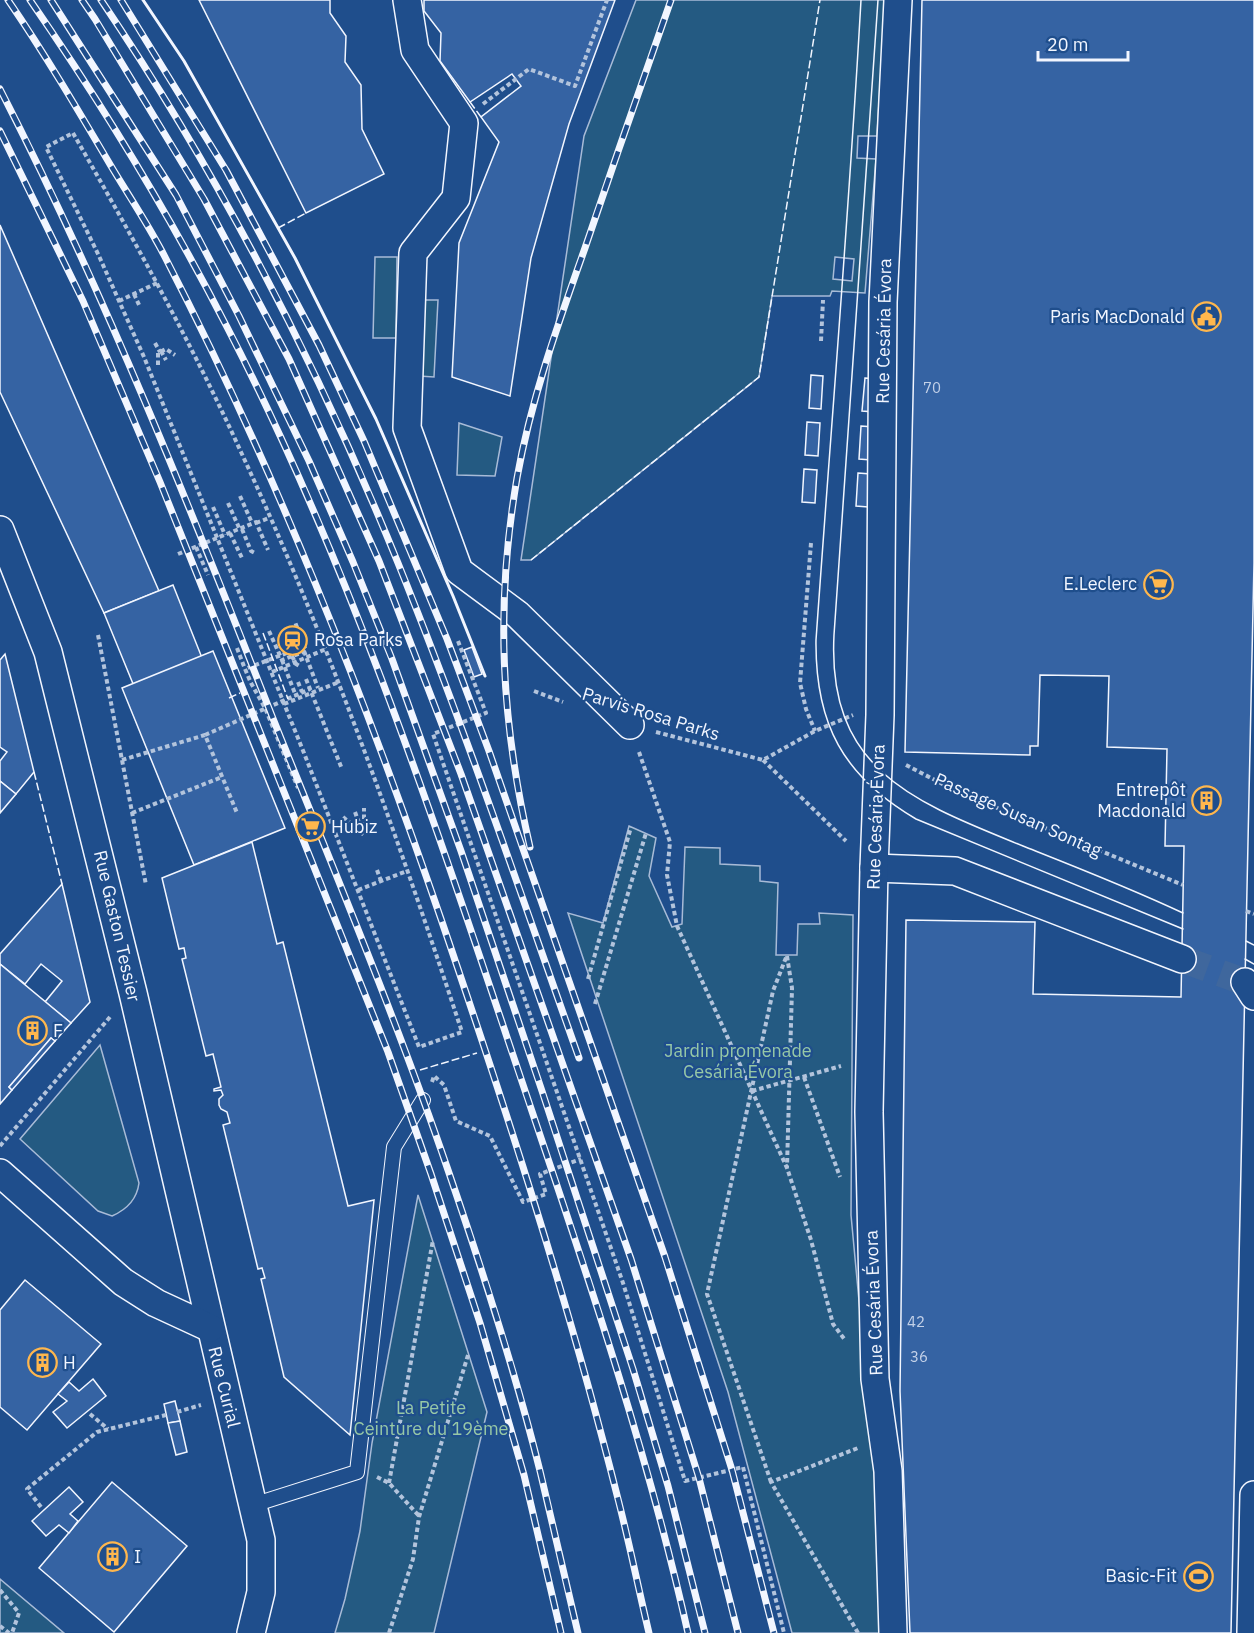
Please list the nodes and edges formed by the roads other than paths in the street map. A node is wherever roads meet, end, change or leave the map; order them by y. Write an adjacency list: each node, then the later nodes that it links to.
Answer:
1 (407, 0): 4 (street)
2 (898, 0): 5 (street, Rue Cesária Évora)
3 (0, 530): 9 (street, Rue Gaston Tessier)
4 (630, 725)
5 (874, 868): 6 (street); 13 (street, Rue Cesária Évora)
6 (1182, 959)
7 (423, 1100): 11 (lane)
8 (0, 1173): 9 (street, Rue Curial)
9 (210, 1328): 11 (street, Rue Curial)
10 (1254, 1495): 14 (street)
11 (253, 1505): 12 (street, Rue Curial)
12 (251, 1633)
13 (893, 1633)
14 (1251, 1633)

